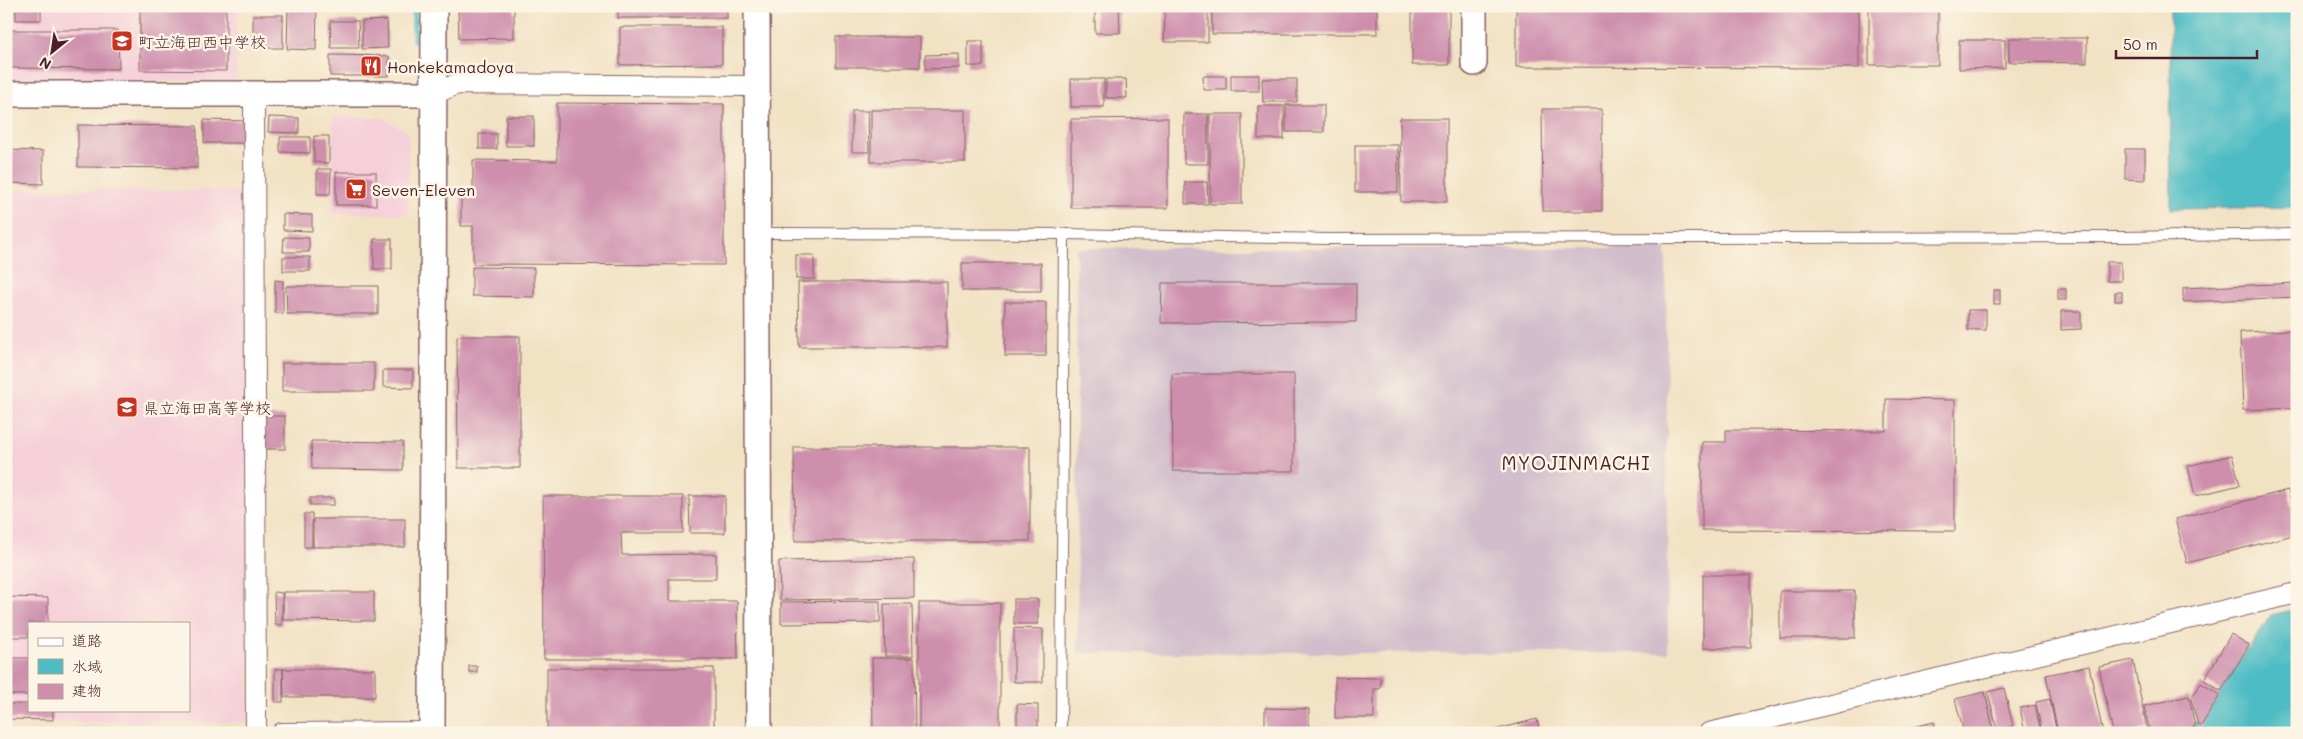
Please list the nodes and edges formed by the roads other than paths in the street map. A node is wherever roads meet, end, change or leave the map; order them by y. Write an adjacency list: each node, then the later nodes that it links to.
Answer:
1 (434, 6): 7 (street)
2 (757, 6): 5 (street)
3 (1474, 6): 4 (street)
4 (1474, 63)
5 (757, 86): 7 (street); 9 (street)
6 (6, 94): 8 (street)
7 (434, 94): 8 (street); 13 (street)
8 (254, 95): 14 (street)
9 (758, 233): 10 (lane); 16 (street)
10 (1064, 234): 11 (lane); 17 (lane)
11 (2297, 234)
12 (2297, 593): 18 (street)
13 (432, 732): 15 (street)
14 (256, 733)
15 (282, 733)
16 (759, 733)
17 (1060, 733)
18 (1709, 733)

